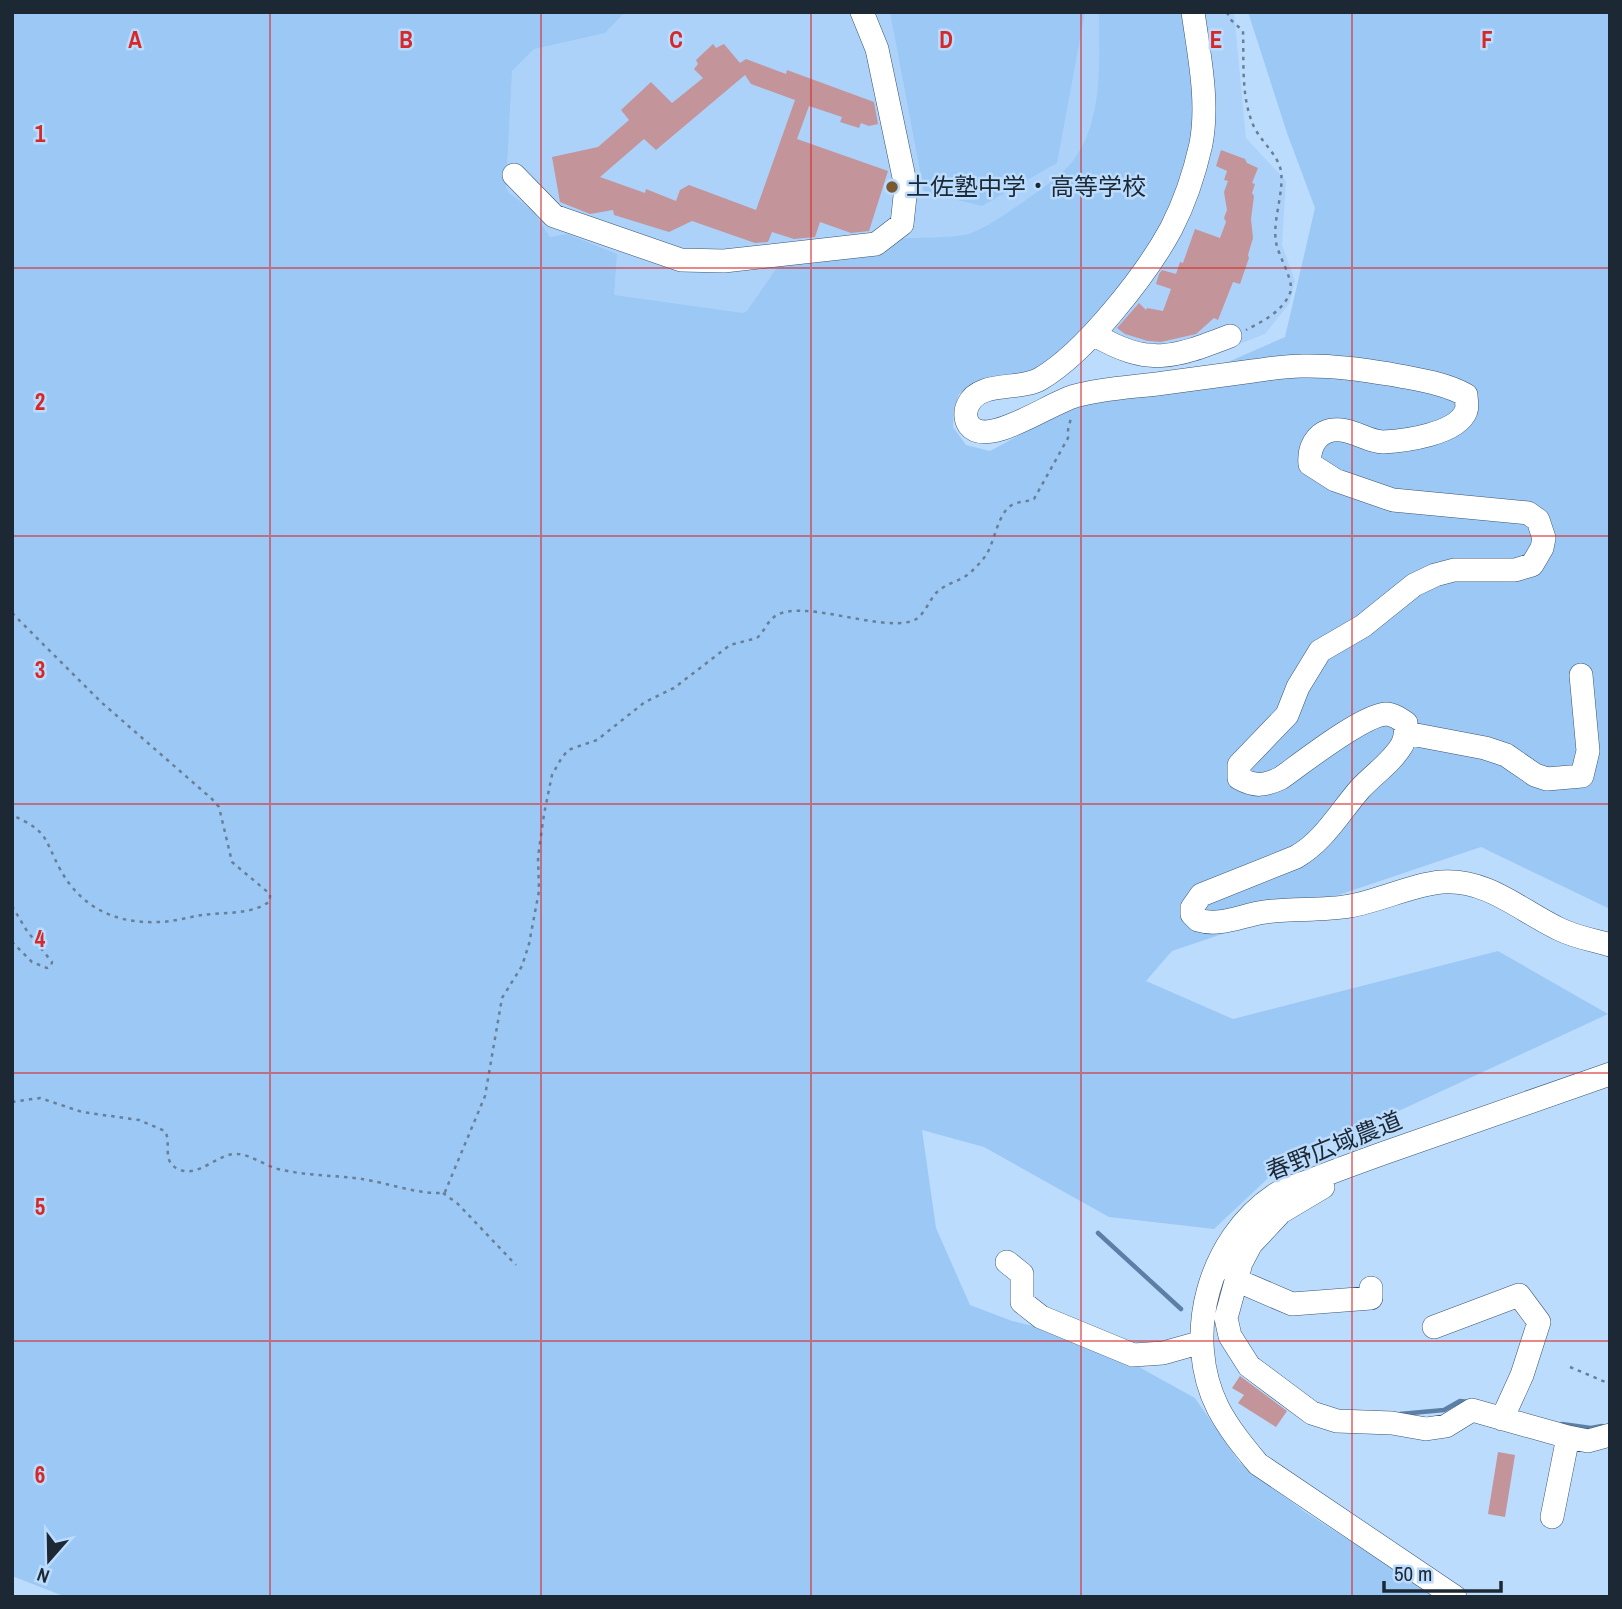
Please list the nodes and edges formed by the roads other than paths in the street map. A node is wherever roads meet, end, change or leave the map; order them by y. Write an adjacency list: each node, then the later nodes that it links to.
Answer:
1 (862, 12): 3 (street)
2 (1193, 12): 4 (street)
3 (514, 175)
4 (1091, 336): 5 (street); 7 (street)
5 (1230, 336)
6 (1581, 675): 7 (street)
7 (1406, 733): 8 (street)
8 (1610, 945)
9 (1610, 1074): 10 (street, 春野広域農道)
10 (1339, 1169): 12 (street); 15 (street, 春野広域農道)
11 (1007, 1262): 15 (street)
12 (1236, 1280): 13 (street); 16 (street)
13 (1371, 1288)
14 (1434, 1327): 16 (street)
15 (1202, 1342): 20 (street, 春野広域農道)
16 (1506, 1411): 18 (street)
17 (1610, 1435): 18 (street)
18 (1569, 1437): 19 (street)
19 (1553, 1517)
20 (1455, 1597)

